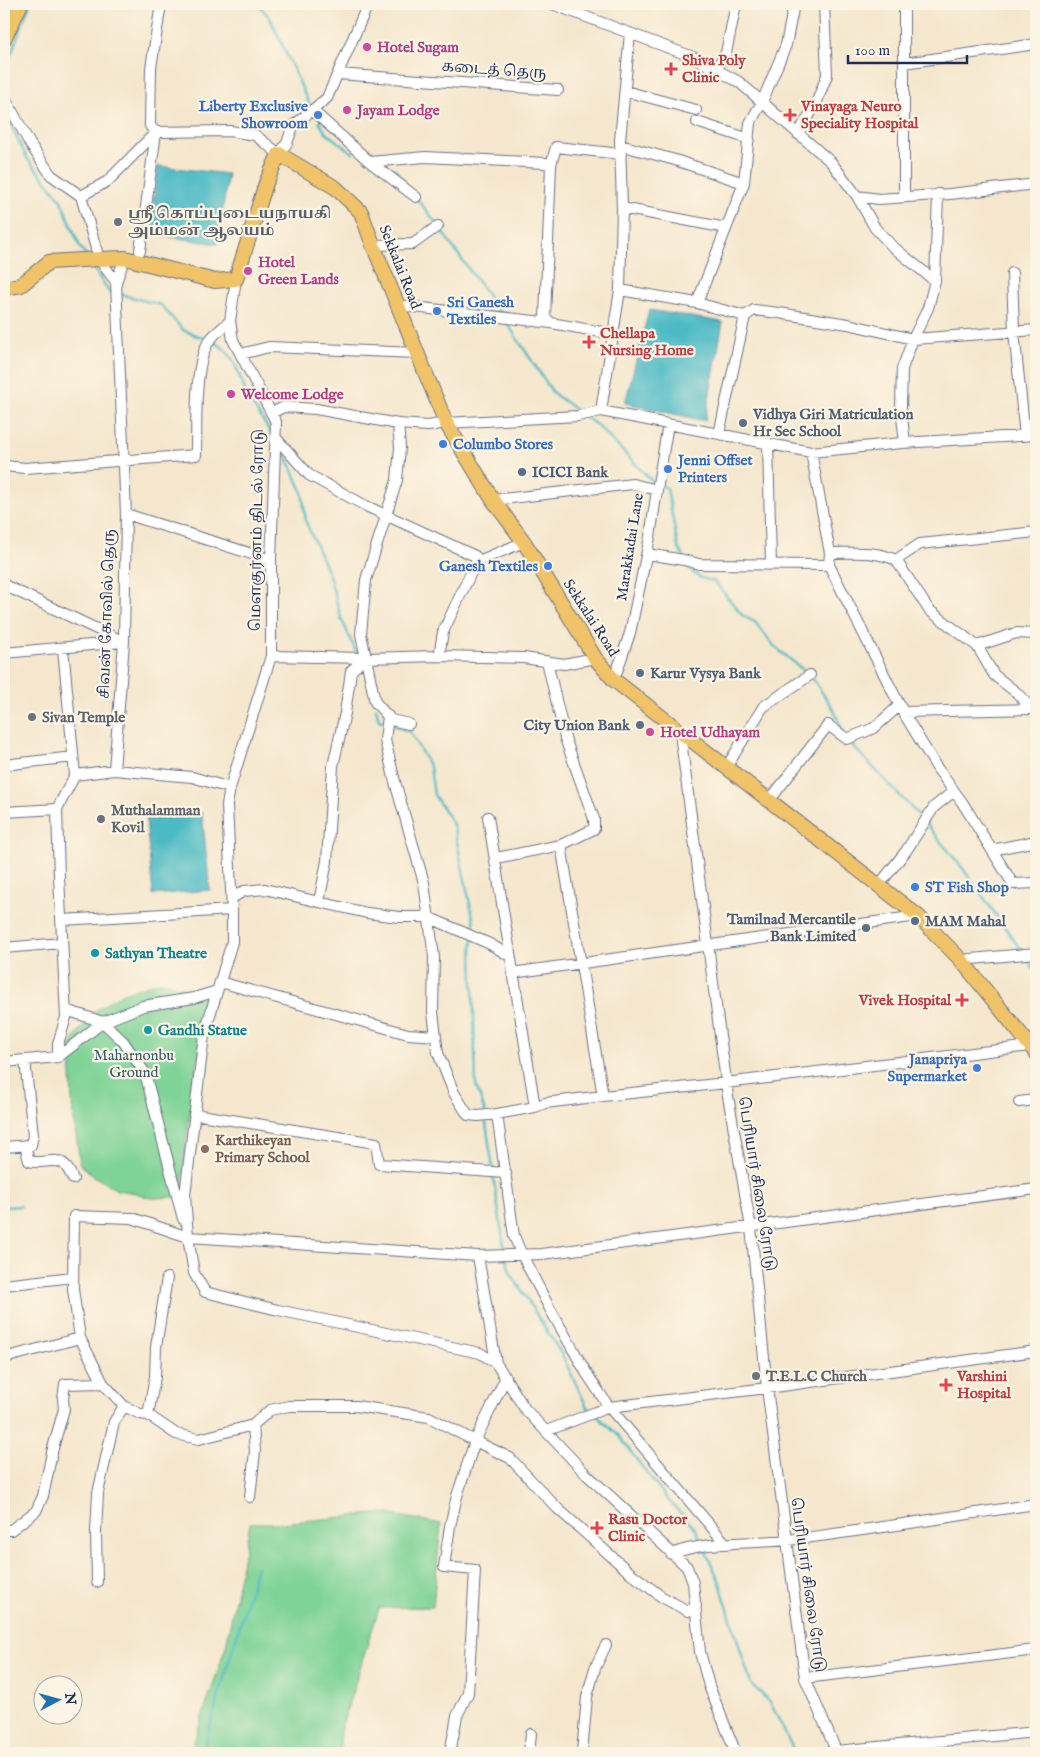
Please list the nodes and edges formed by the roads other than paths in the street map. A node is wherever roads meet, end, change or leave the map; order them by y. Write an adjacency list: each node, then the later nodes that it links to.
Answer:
1 (21, 4): 10 (main road)
2 (161, 4): 22 (street)
3 (368, 4): 14 (street)
4 (552, 4): 9 (street)
5 (736, 4): 13 (street)
6 (824, 4): 23 (street)
7 (904, 4): 12 (street)
8 (793, 9): 18 (street)
9 (630, 33): 13 (street); 16 (street)
10 (4, 39)
11 (1036, 44): 12 (street)
12 (904, 64): 35 (street)
13 (716, 69): 18 (street)
14 (338, 74): 15 (street, கடைத் தெரு); 19 (street)
15 (558, 90)
16 (625, 91): 20 (street); 25 (street)
17 (4, 96): 32 (street)
18 (762, 102): 23 (street); 24 (street)
19 (312, 110): 26 (street); 27 (street)
20 (696, 110)
21 (697, 122): 24 (street)
22 (156, 132): 26 (street); 32 (street); 40 (street)
23 (798, 134): 33 (street)
24 (749, 138): 29 (street)
25 (621, 149): 28 (street); 29 (street); 36 (street)
26 (279, 154): 39 (main road, Sekkalai Road); 44 (main road, மௌகுர்னம் திடல் ரோடு)
27 (370, 162): 28 (street); 34 (street)
28 (551, 165): 53 (street)
29 (744, 183): 38 (street)
30 (1036, 184): 31 (street)
31 (938, 194): 35 (street); 45 (street)
32 (81, 196): 42 (street)
33 (857, 196): 35 (street); 45 (street)
34 (416, 197)
35 (904, 197)
36 (622, 208): 38 (street); 48 (street)
37 (438, 226): 39 (street)
38 (726, 228): 49 (street)
39 (373, 245): 50 (main road, Sekkalai Road)
40 (140, 251)
41 (125, 258): 42 (main road); 44 (main road); 46 (street)
42 (99, 259): 46 (street); 47 (main road)
43 (1012, 273): 55 (street)
44 (236, 279): 52 (street, மௌகுர்னம் திடல் ரோடு)
45 (935, 281): 57 (street)
46 (116, 282): 72 (street, சிவன் கோவில் தெரு)
47 (4, 288)
48 (620, 290): 49 (street); 56 (street)
49 (697, 303): 51 (street)
50 (398, 305): 53 (street); 58 (main road, Sekkalai Road)
51 (745, 316): 57 (street); 65 (street)
52 (230, 321): 59 (street, மௌகுர்னம் திடல் ரோடு); 72 (street)
53 (551, 323): 56 (street)
54 (1036, 330): 55 (street)
55 (1014, 332): 57 (street); 67 (street)
56 (613, 334): 60 (street)
57 (913, 339): 70 (street)
58 (417, 353): 59 (street); 62 (main road, Sekkalai Road)
59 (241, 354): 61 (street, மௌகுர்னம் திடல் ரோடு)
60 (601, 411): 62 (street); 64 (street)
61 (272, 413): 63 (street); 68 (street, மௌகுர்னம் திடல் ரோடு)
62 (446, 423): 63 (street); 75 (main road, Sekkalai Road)
63 (398, 424): 77 (street)
64 (668, 424): 65 (street); 74 (street)
65 (719, 434): 69 (street)
66 (1036, 435): 67 (street)
67 (1025, 436): 70 (street)
68 (276, 438): 77 (street); 82 (street, மௌகுர்னம் திடல் ரோடு)
69 (768, 443): 71 (street); 85 (street)
70 (905, 443): 71 (street)
71 (810, 452): 80 (street)
72 (124, 462): 73 (street); 76 (street, சிவன் கோவில் தெரு)
73 (4, 466)
74 (656, 490): 75 (street, Marakkadai Lane); 81 (street, Marakkadai Lane)
75 (493, 500): 79 (main road, Sekkalai Road)
76 (126, 514): 82 (street); 89 (street, சிவன் கோவில் தெரு)
77 (386, 515): 83 (street); 95 (street)
78 (1036, 532): 84 (street)
79 (524, 542): 83 (street); 96 (main road, Sekkalai Road)
80 (830, 553): 84 (street); 86 (street)
81 (647, 554): 85 (street); 99 (street, Marakkadai Lane)
82 (271, 560): 93 (street, மௌகுர்னம் திடல் ரோடு)
83 (479, 560): 94 (street)
84 (896, 560): 90 (street)
85 (771, 565): 86 (street)
86 (830, 565): 100 (street)
87 (4, 585): 89 (street)
88 (1036, 634): 90 (street)
89 (124, 642): 91 (street); 108 (street, சிவன் கோவில் தெரு)
90 (977, 646): 101 (street)
91 (63, 648): 92 (street); 105 (street)
92 (4, 653)
93 (271, 656): 95 (street); 110 (street, மௌகுர்னம் திடல் ரோடு)
94 (439, 656): 95 (street); 97 (street)
95 (365, 658): 102 (street); 123 (street)
96 (595, 658): 97 (street); 99 (main road, Sekkalai Road)
97 (547, 661): 117 (street)
98 (810, 675): 107 (street)
99 (614, 680): 104 (main road, Sekkalai Road)
100 (901, 709): 101 (street); 111 (street); 112 (street)
101 (1034, 709)
102 (388, 716): 103 (street); 126 (street)
103 (409, 724)
104 (680, 732): 107 (main road, Sekkalai Road); 129 (street, பெரியார் சிலை ரோடு)
105 (73, 757): 106 (street); 109 (street)
106 (4, 765)
107 (726, 768): 112 (main road, Sekkalai Road)
108 (114, 770): 109 (street); 110 (street)
109 (75, 775): 113 (street)
110 (230, 788): 122 (street, மௌகுர்னம் திடல் ரோடு)
111 (954, 791): 118 (street); 121 (street)
112 (769, 801): 121 (main road, Sekkalai Road)
113 (57, 809): 114 (street); 127 (street)
114 (4, 812)
115 (488, 817): 119 (street)
116 (1036, 842): 118 (street)
117 (561, 845): 119 (street); 134 (street)
118 (992, 850): 120 (street)
119 (496, 858): 132 (street)
120 (1036, 883)
121 (878, 885): 125 (main road, Sekkalai Road)
122 (232, 898): 123 (street); 124 (street, மௌகுர்னம் திடல் ரோடு)
123 (319, 902): 126 (street)
124 (232, 910): 127 (street); 136 (street, மௌகுர்னம் திடல் ரோடு)
125 (918, 916): 129 (street); 133 (main road, Sekkalai Road)
126 (428, 917): 132 (street); 139 (street)
127 (62, 920): 128 (street)
128 (62, 943): 130 (street); 137 (street)
129 (709, 944): 134 (street); 144 (street, பெரியார் சிலை ரோடு)
130 (4, 948)
131 (1036, 953): 133 (street)
132 (510, 956): 135 (street)
133 (961, 960): 140 (main road, Sekkalai Road)
134 (580, 964): 135 (street); 145 (street)
135 (512, 973): 148 (street)
136 (218, 986): 138 (street); 139 (street); 149 (street, மௌகுர்னம் திடல் ரோடு)
137 (66, 1010): 138 (street); 141 (street)
138 (103, 1022): 141 (street); 157 (street)
139 (436, 1036): 150 (street)
140 (1033, 1050): 144 (street)
141 (58, 1057): 142 (street)
142 (25, 1060): 143 (street); 151 (street)
143 (4, 1062)
144 (726, 1083): 145 (street); 156 (street, பெரியார் சிலை ரோடு)
145 (603, 1096): 148 (street)
146 (1036, 1100): 147 (street)
147 (1019, 1102)
148 (535, 1107): 150 (street)
149 (194, 1114): 153 (street); 157 (street, மௌகுர்னம் திடல் ரோடு)
150 (496, 1114): 153 (street)
151 (25, 1145): 152 (street); 154 (street)
152 (4, 1147)
153 (506, 1174): 158 (street)
154 (74, 1179)
155 (1036, 1189): 156 (street)
156 (751, 1228): 158 (street); 169 (street, பெரியார் சிலை ரோடு)
157 (188, 1237): 159 (street); 160 (street); 166 (street)
158 (522, 1255): 159 (street); 171 (street)
159 (478, 1256): 166 (street)
160 (74, 1277): 162 (street); 163 (street)
161 (167, 1278): 172 (street)
162 (4, 1285)
163 (80, 1338): 165 (street); 168 (street)
164 (1036, 1351): 169 (street)
165 (4, 1358)
166 (496, 1363): 167 (street)
167 (506, 1377): 174 (street); 175 (street)
168 (103, 1382): 170 (street); 178 (street)
169 (766, 1388): 171 (street); 179 (street, பெரியார் சிலை ரோடு)
170 (124, 1406): 172 (street); 182 (street)
171 (609, 1407): 174 (street); 180 (street)
172 (148, 1415): 173 (street)
173 (253, 1425): 175 (street); 176 (street)
174 (546, 1431): 181 (street)
175 (475, 1441): 183 (street); 190 (street)
176 (250, 1497)
177 (1036, 1504): 179 (street)
178 (4, 1530)
179 (786, 1540): 180 (street); 186 (street, பெரியார் சிலை ரோடு)
180 (726, 1544): 181 (street)
181 (671, 1554): 183 (street)
182 (97, 1582)
183 (696, 1606): 193 (street)
184 (606, 1645): 192 (street)
185 (1036, 1650): 186 (street)
186 (805, 1678): 189 (street, பெரியார் சிலை ரோடு)
187 (1036, 1732): 189 (street)
188 (531, 1734): 191 (street)
189 (836, 1752)
190 (450, 1753)
191 (529, 1753)
192 (582, 1753)
193 (736, 1753)

